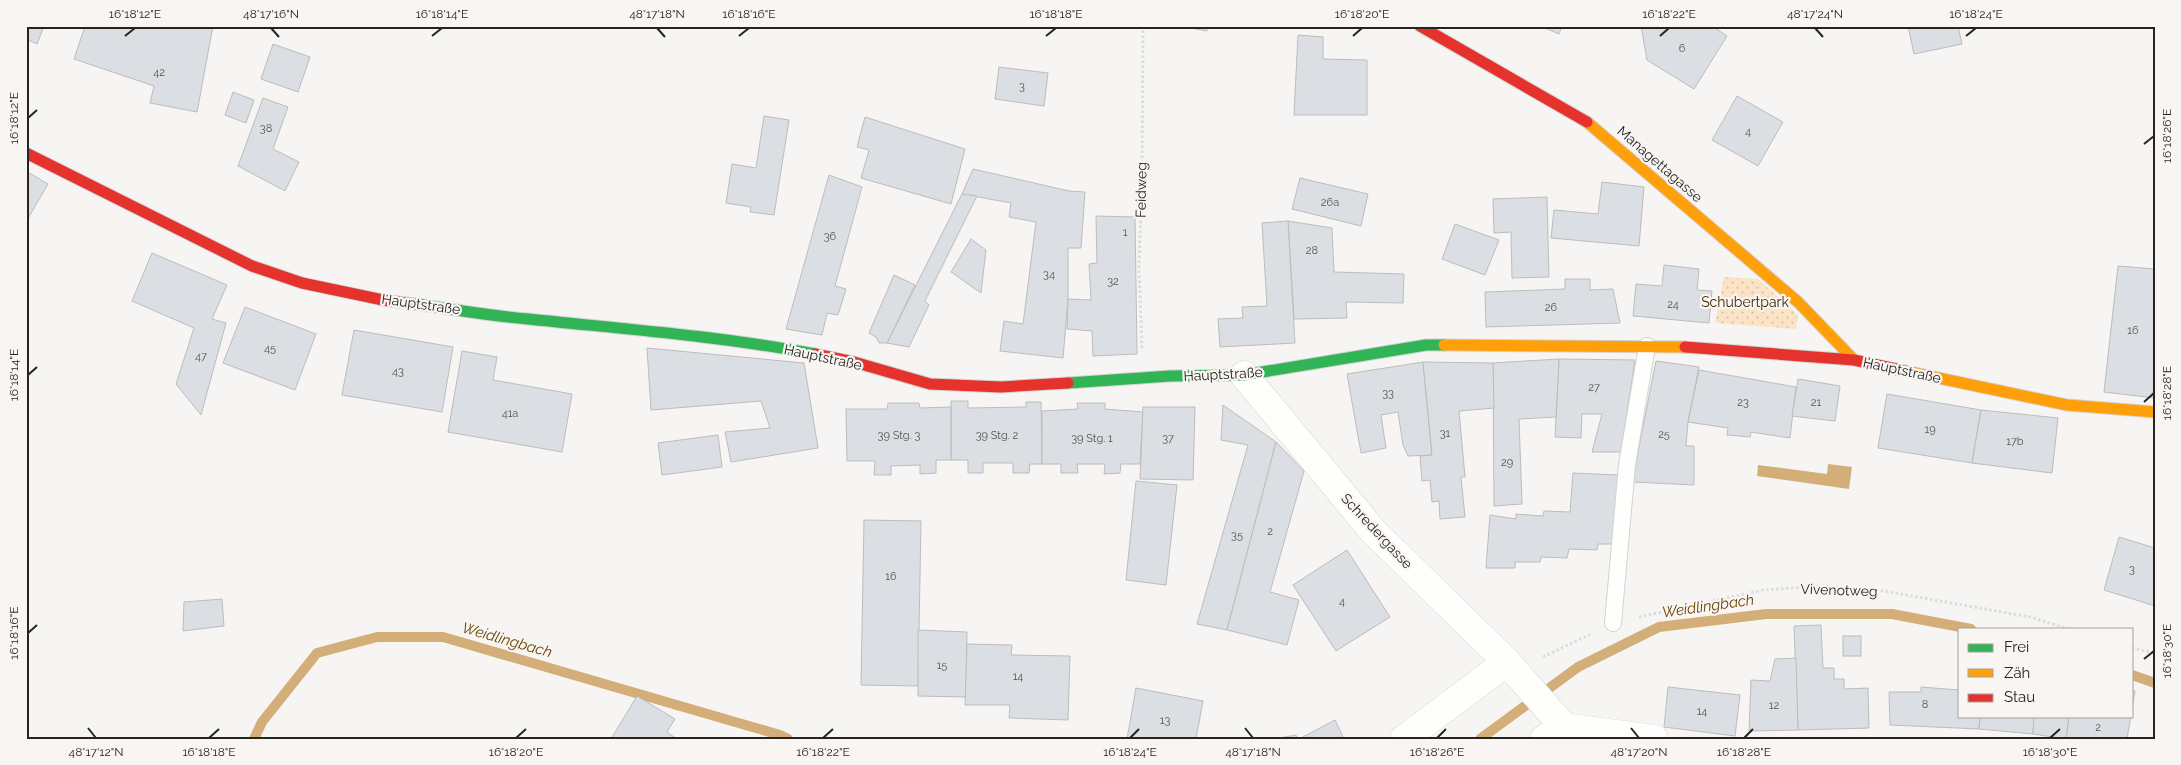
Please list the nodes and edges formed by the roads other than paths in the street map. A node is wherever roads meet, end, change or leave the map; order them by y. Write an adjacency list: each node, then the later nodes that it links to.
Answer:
1 (1420, 26): 4 (main road, Managettagasse)
2 (26, 153): 5 (main road, Hauptstraße)
3 (1647, 346): 4 (main road, Hauptstraße); 5 (main road, Hauptstraße); 7 (lane)
4 (1854, 360): 6 (main road, Hauptstraße)
5 (1244, 375): 8 (street, Schredergasse)
6 (2155, 412)
7 (1614, 623)
8 (1514, 669): 9 (street, Schredergasse); 10 (street)
9 (1552, 724): 11 (street)
10 (1404, 739)
11 (1654, 739)

